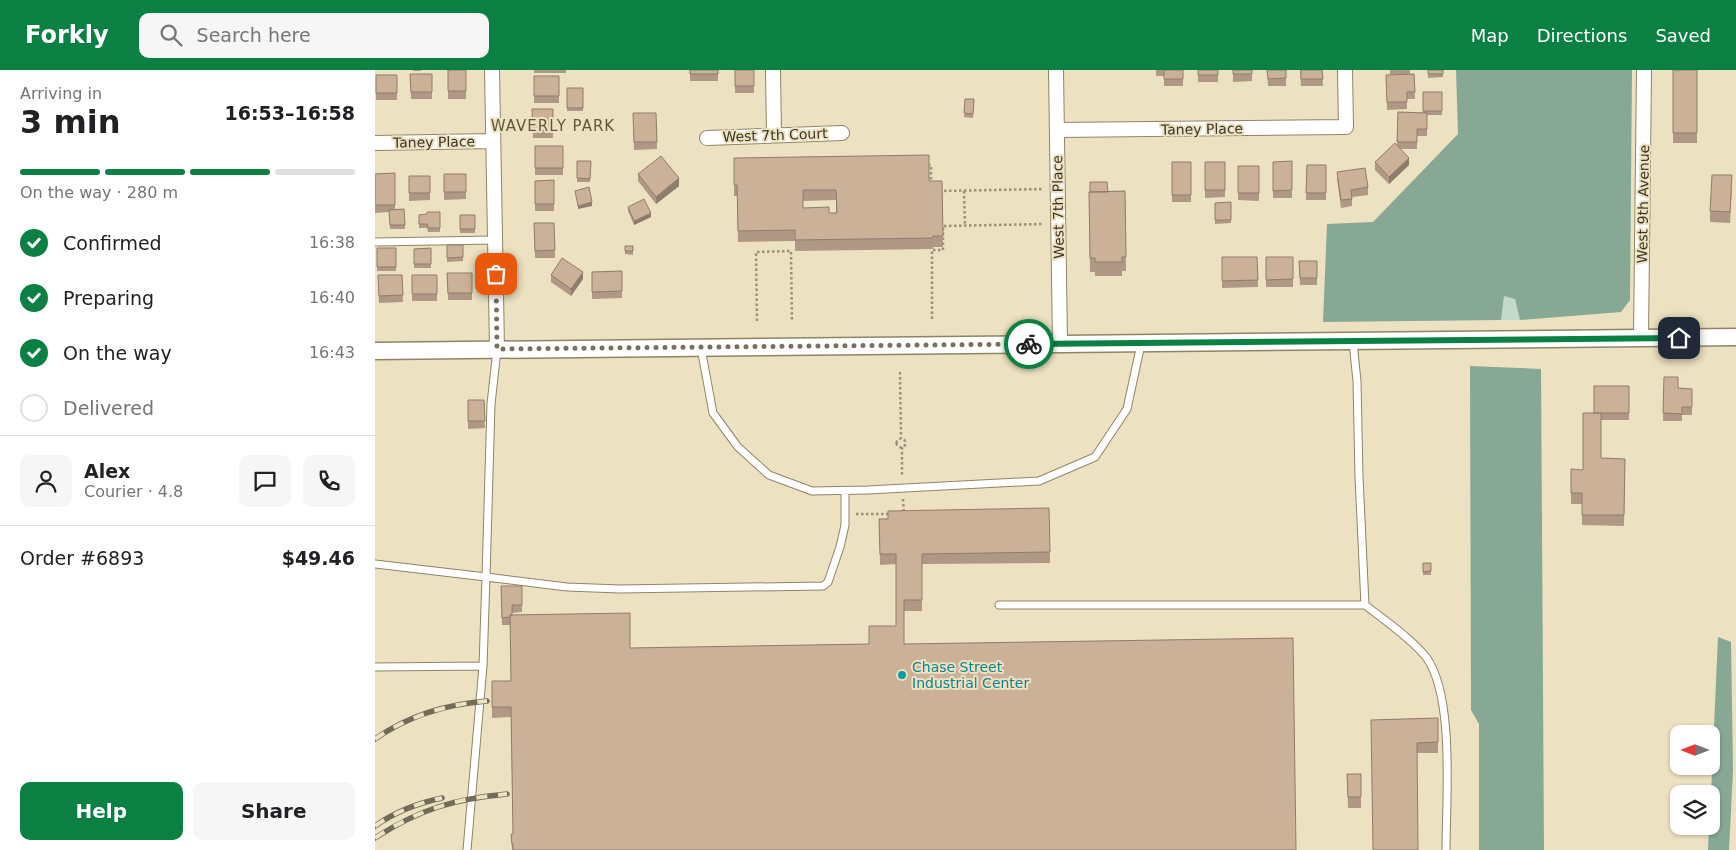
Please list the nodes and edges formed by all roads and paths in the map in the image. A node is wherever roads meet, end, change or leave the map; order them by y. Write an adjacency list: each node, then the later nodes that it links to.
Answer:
1 (491, 70): 10 (street)
2 (773, 70): 8 (street)
3 (1056, 70): 6 (street, West 7th Place)
4 (1345, 70): 6 (street, Taney Place)
5 (1644, 70): 23 (street, West 9th Avenue)
6 (1057, 130): 13 (street, West 7th Place)
7 (842, 133): 8 (street, West 7th Court)
8 (774, 135): 9 (street, West 7th Court)
9 (707, 138)
10 (493, 141): 11 (street, Taney Place); 17 (street)
11 (375, 143)
12 (921, 165): 14 (path)
13 (1058, 189): 14 (path); 15 (street, West 7th Place)
14 (964, 191): 16 (path)
15 (1058, 224): 16 (path); 26 (street, West 7th Place)
16 (965, 226): 19 (path)
17 (495, 240): 18 (lane); 28 (street)
18 (375, 242)
19 (932, 319)
20 (792, 321): 21 (path)
21 (757, 322)
22 (1736, 337): 23 (street)
23 (1641, 338): 24 (street)
24 (1353, 342): 25 (street); 42 (lane)
25 (1141, 343): 26 (street); 34 (lane)
26 (1059, 344): 27 (street)
27 (701, 347): 28 (street); 35 (lane)
28 (497, 349): 29 (street); 40 (lane)
29 (375, 351)
30 (900, 372): 31 (path)
31 (901, 438): 32 (path); 32 (path)
32 (901, 447): 33 (path)
33 (901, 477)
34 (903, 488): 35 (lane); 38 (path)
35 (845, 491): 36 (lane)
36 (845, 514): 37 (path); 40 (lane)
37 (894, 514)
38 (904, 514)
39 (375, 564): 40 (lane)
40 (487, 577): 43 (lane)
41 (999, 605): 42 (lane)
42 (1365, 605): 46 (lane)
43 (483, 666): 44 (lane); 45 (lane)
44 (375, 667)
45 (467, 850)
46 (1446, 850)

